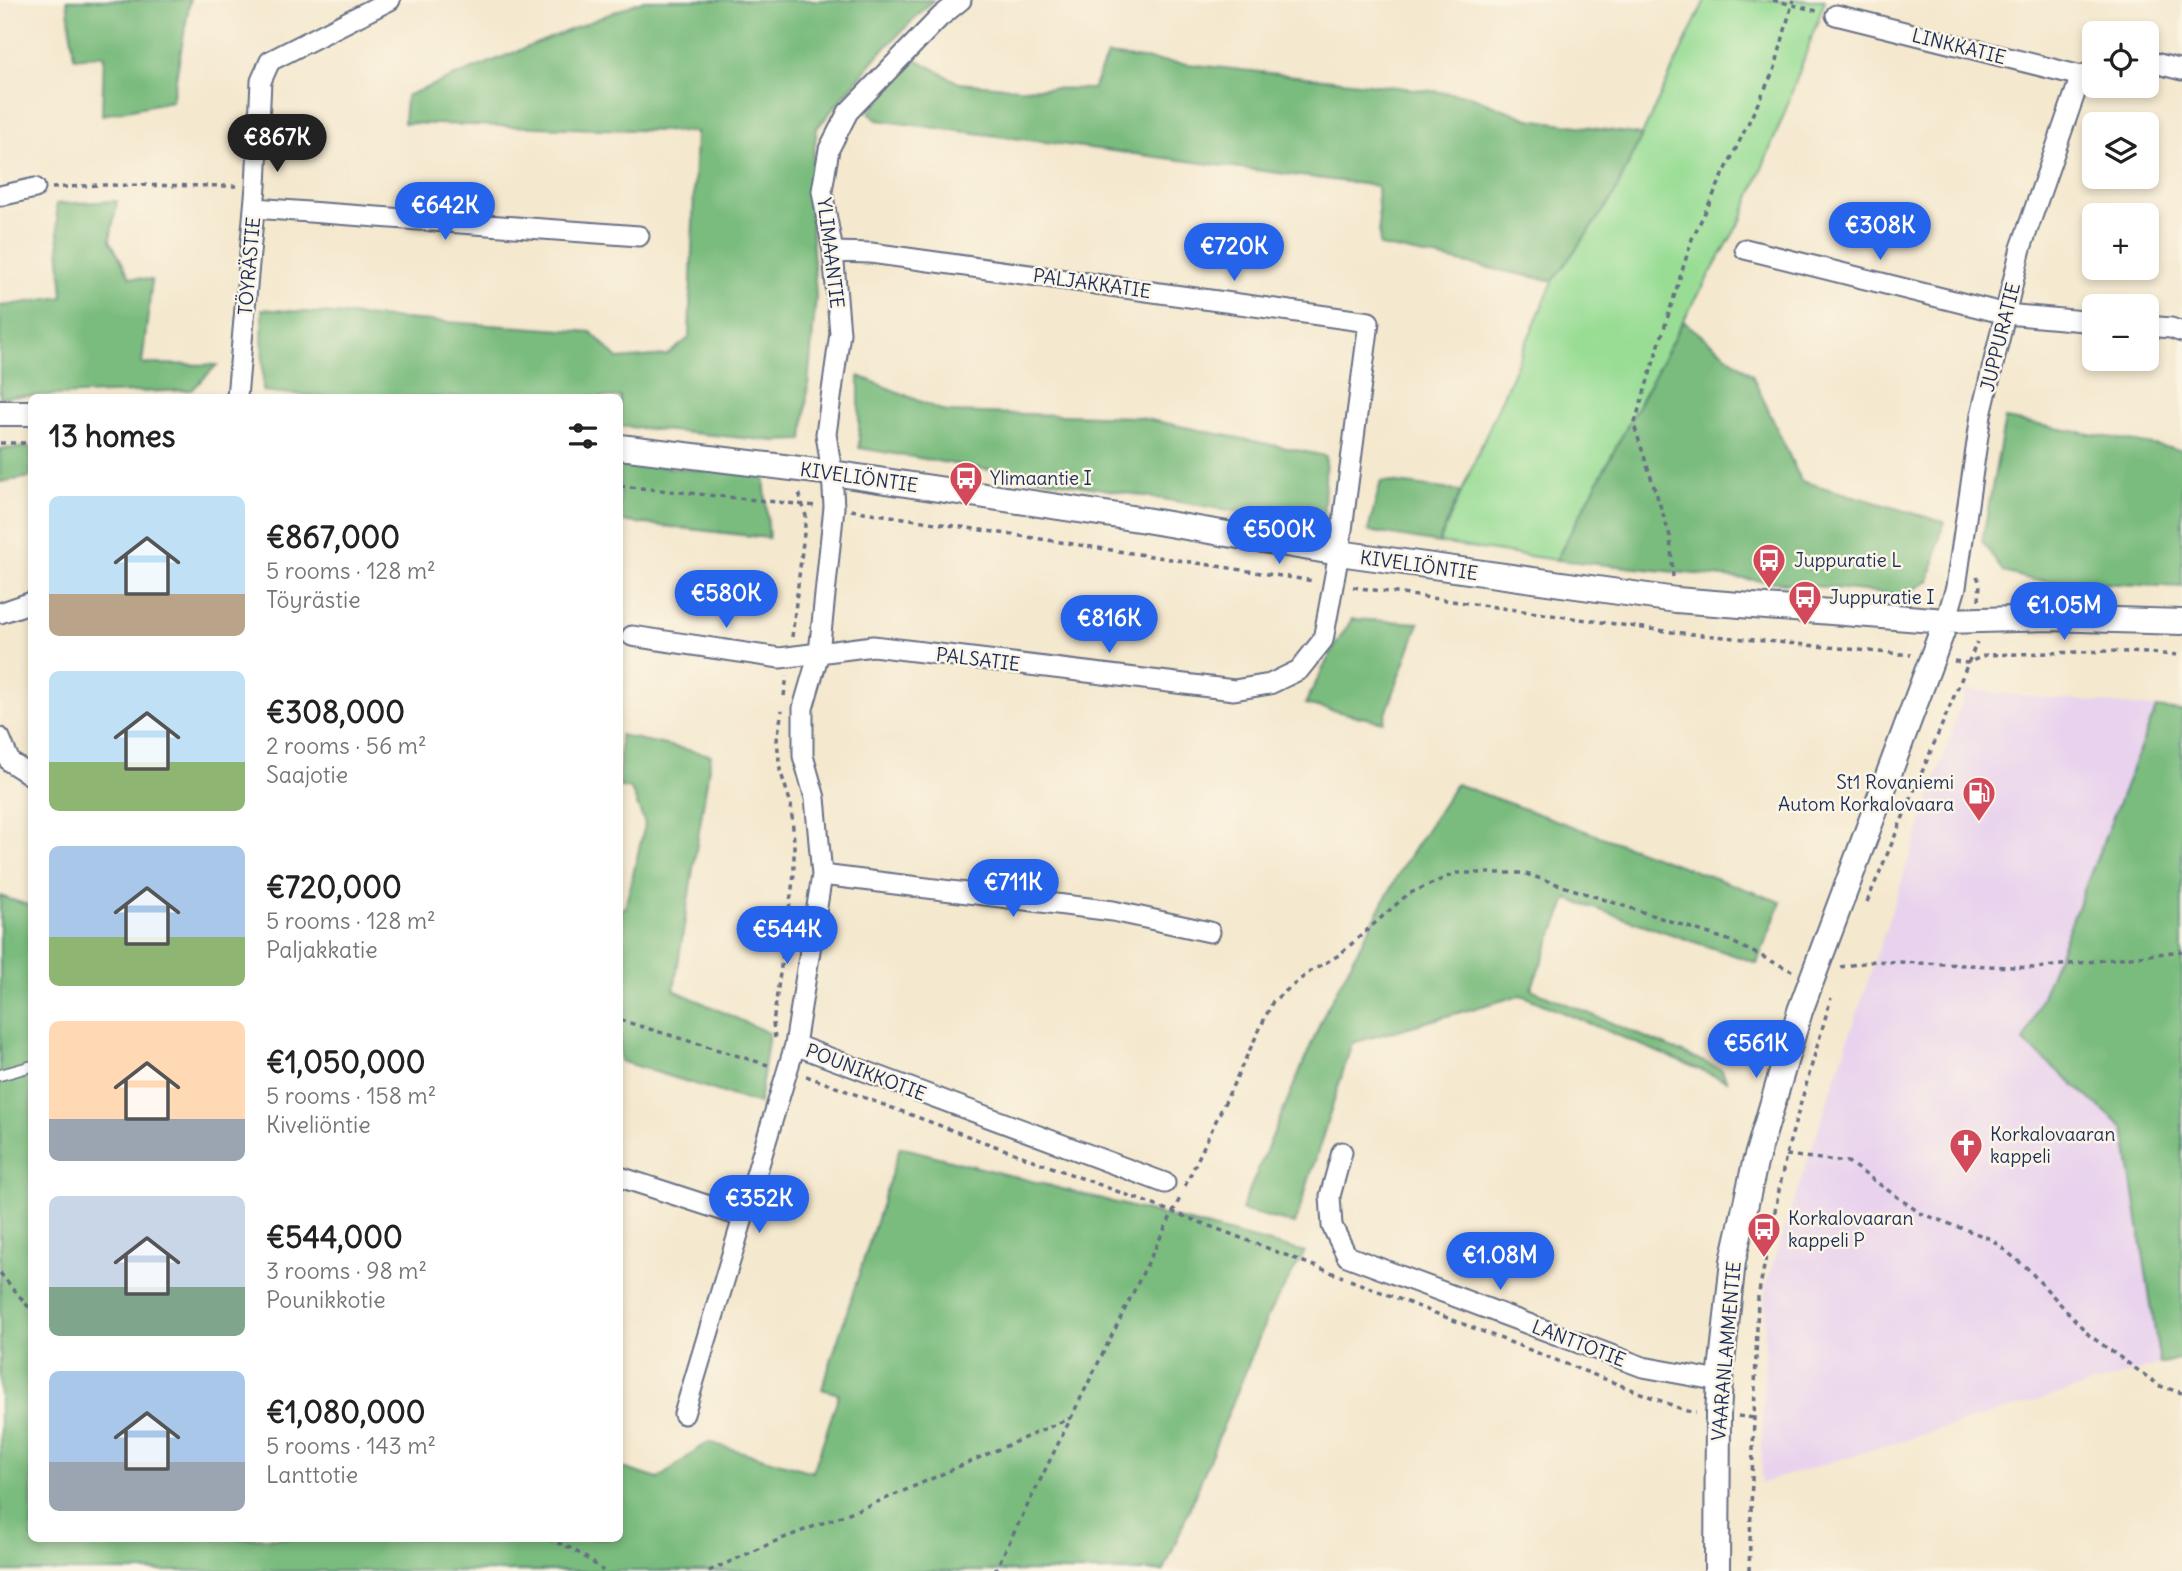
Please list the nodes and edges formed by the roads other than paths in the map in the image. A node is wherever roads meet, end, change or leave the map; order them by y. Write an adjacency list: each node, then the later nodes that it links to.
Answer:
1 (390, 0): 10 (street, TÖYRÄSTIE)
2 (961, 0): 13 (street, YLIMAANTIE)
3 (1836, 15): 6 (street, LINKKATIE)
4 (2159, 64): 5 (street)
5 (2182, 69)
6 (2082, 72)
7 (2082, 89): 14 (street, JUPPURATIE)
8 (35, 188): 9 (street)
9 (0, 196)
10 (254, 208): 11 (street); 18 (street, TÖYRÄSTIE)
11 (639, 236)
12 (1745, 249): 14 (street)
13 (833, 252): 22 (street, YLIMAANTIE); 23 (street, PALJAKKATIE)
14 (2006, 314): 15 (street); 26 (street, JUPPURATIE)
15 (2082, 321)
16 (2159, 328): 17 (street)
17 (2182, 332)
18 (237, 394)
19 (0, 413): 20 (street)
20 (28, 413)
21 (623, 447): 22 (street, KIVELIÖNTIE)
22 (832, 472): 23 (street, KIVELIÖNTIE); 29 (street, POUNIKKOTIE)
23 (1339, 553): 26 (street, KIVELIÖNTIE); 29 (street, PALSATIE)
24 (28, 603): 25 (street)
25 (0, 613)
26 (1946, 621): 27 (street, KIVELIÖNTIE); 41 (street, VAARANLAMMENTIE)
27 (2182, 622)
28 (632, 636): 29 (street, PALSATIE)
29 (819, 653): 32 (street, POUNIKKOTIE)
30 (0, 737): 31 (street)
31 (28, 773)
32 (822, 875): 33 (street); 34 (street, POUNIKKOTIE)
33 (1210, 932)
34 (795, 1045): 39 (street, POUNIKKOTIE); 40 (street)
35 (28, 1067): 36 (lane)
36 (0, 1075)
37 (1342, 1152): 41 (street, LANTTOTIE)
38 (623, 1178): 40 (street)
39 (1165, 1183)
40 (743, 1217): 42 (street)
41 (1720, 1381): 43 (street, VAARANLAMMENTIE)
42 (684, 1414)
43 (1717, 1571)

